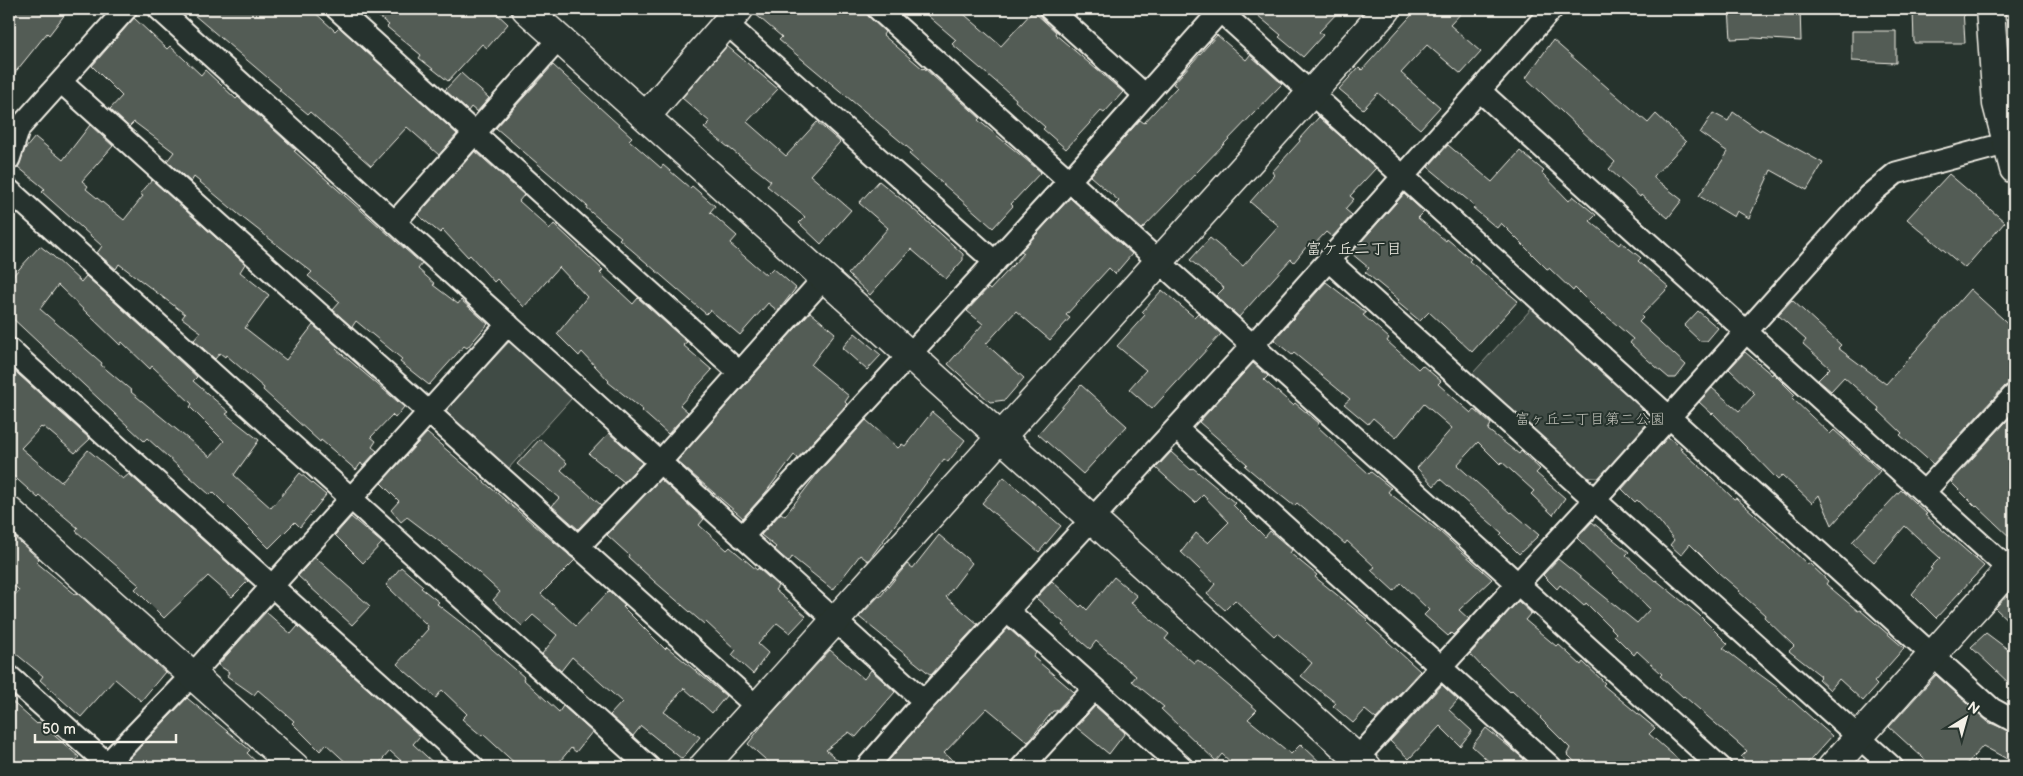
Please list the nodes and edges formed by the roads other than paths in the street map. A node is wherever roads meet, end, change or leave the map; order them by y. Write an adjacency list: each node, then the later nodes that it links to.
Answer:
1 (126, 9): 13 (street)
2 (160, 9): 25 (street)
3 (337, 9): 18 (street)
4 (526, 9): 12 (street)
5 (878, 9): 23 (street)
6 (1050, 9): 16 (street)
7 (1386, 9): 15 (street)
8 (1552, 9): 14 (street)
9 (1990, 9): 19 (street)
10 (1220, 10): 15 (street); 16 (street)
11 (732, 16): 17 (street); 28 (street)
12 (559, 39): 17 (street); 18 (street)
13 (61, 82): 20 (street); 37 (street)
14 (1480, 91): 22 (street); 31 (street)
15 (1310, 94): 22 (street); 27 (street)
16 (1145, 95): 23 (street)
17 (646, 116): 29 (street)
18 (475, 133): 25 (street); 35 (street)
19 (2008, 143): 21 (street); 31 (street)
20 (9, 159)
21 (2014, 170)
22 (1402, 175): 26 (street); 38 (street)
23 (1069, 181): 27 (street); 28 (street)
24 (9, 190): 43 (street)
25 (395, 222): 30 (street)
26 (1328, 260): 32 (street); 44 (street)
27 (1159, 261): 32 (street); 40 (street)
28 (995, 262): 34 (street)
29 (824, 278): 34 (street); 35 (street)
30 (508, 324): 37 (street); 41 (street)
31 (1745, 331): 38 (street); 42 (street)
32 (1252, 346): 39 (street); 50 (street)
33 (9, 349): 51 (street)
34 (909, 355): 40 (street); 47 (street)
35 (740, 373): 41 (street)
36 (2014, 395): 42 (street)
37 (427, 412): 43 (street); 48 (street)
38 (1668, 416): 44 (street); 54 (street)
39 (1177, 429): 46 (street); 55 (street)
40 (1000, 436): 46 (street); 53 (street)
41 (660, 462): 47 (street); 48 (street)
42 (1924, 492): 49 (street)
43 (351, 498): 51 (street); 67 (street)
44 (1594, 501): 50 (street); 62 (street)
45 (9, 510): 56 (street)
46 (1092, 518): 52 (street); 63 (street)
47 (742, 536): 53 (street)
48 (578, 547): 60 (street)
49 (2013, 569): 54 (street)
50 (1517, 583): 55 (street); 73 (street)
51 (272, 586): 56 (street); 66 (street)
52 (1008, 611): 58 (street); 59 (street)
53 (835, 620): 59 (street); 60 (street)
54 (1932, 655): 61 (street); 62 (street)
55 (1441, 669): 63 (street); 72 (street)
56 (192, 675): 64 (street); 65 (street)
57 (9, 676): 64 (street)
58 (1094, 689): 70 (street); 71 (street)
59 (924, 701): 69 (street)
60 (757, 707): 68 (street)
61 (2014, 721)
62 (1858, 738): 74 (street); 75 (street)
63 (1357, 764)
64 (108, 766)
65 (295, 767)
66 (473, 767)
67 (649, 767)
68 (703, 767)
69 (867, 767)
70 (1022, 767)
71 (1182, 767)
72 (1551, 767)
73 (1720, 767)
74 (1832, 767)
75 (1892, 767)

